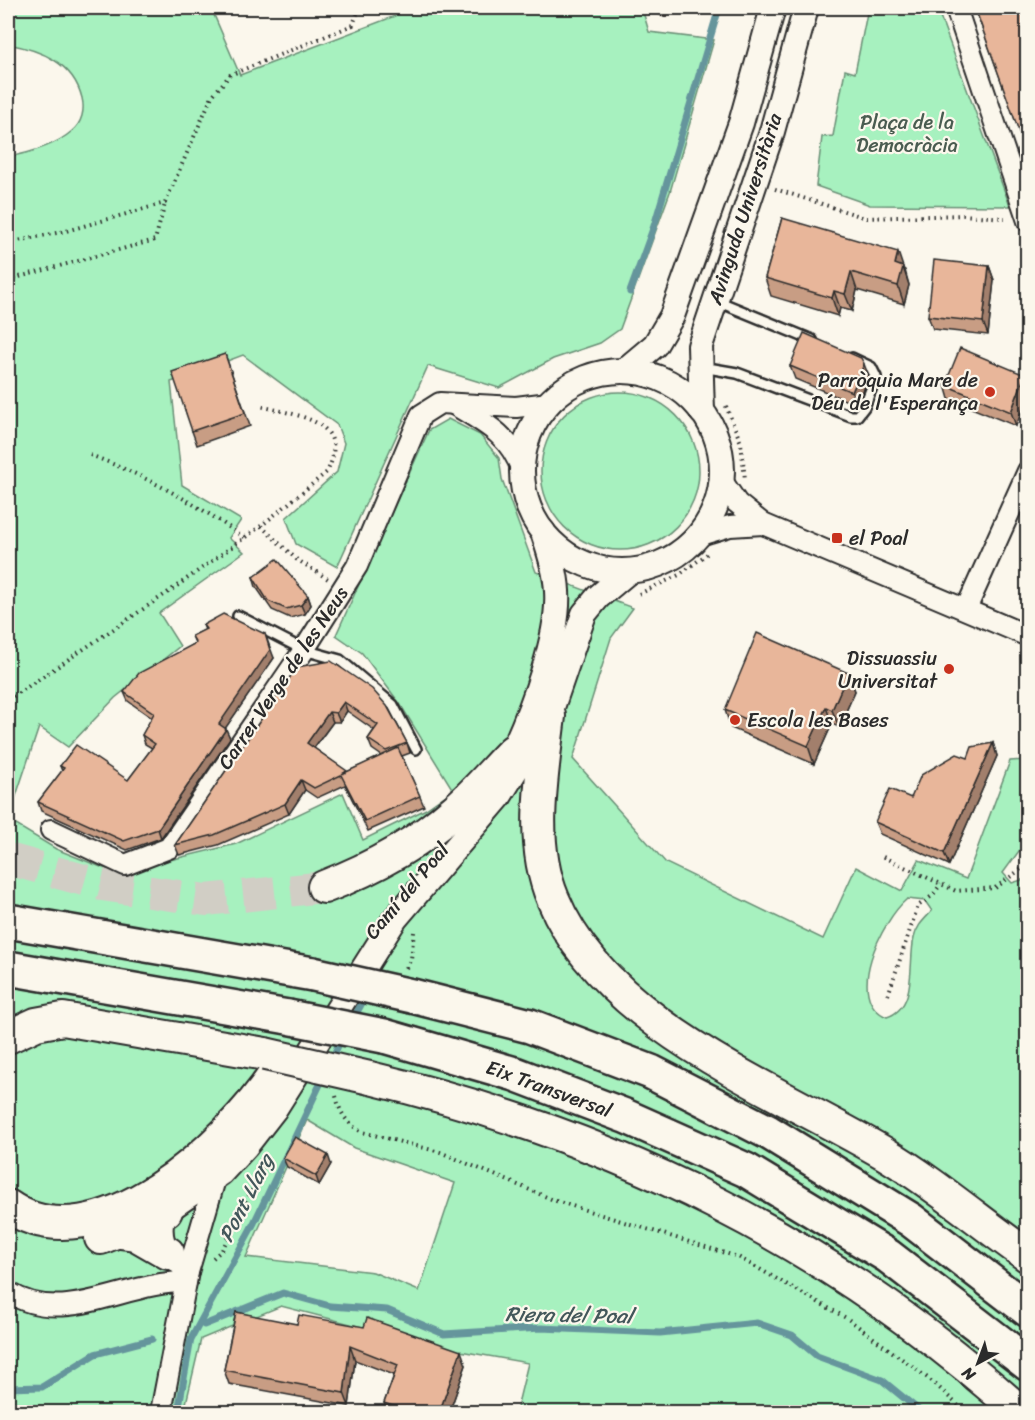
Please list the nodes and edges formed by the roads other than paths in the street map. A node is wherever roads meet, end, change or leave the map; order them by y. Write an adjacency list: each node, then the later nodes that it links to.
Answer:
1 (773, 8): 9 (street, Avinguda Universitària)
2 (806, 8): 5 (street, Avinguda Universitària)
3 (956, 8): 4 (street)
4 (1027, 220)
5 (714, 300): 6 (lane); 8 (street, Avinguda Universitària)
6 (818, 343)
7 (838, 352): 8 (lane)
8 (708, 368): 12 (street, Avinguda Universitària)
9 (624, 371): 11 (street); 12 (street)
10 (453, 403): 11 (street, Carrer Verge de les Neus); 13 (street); 23 (street, Carrer Verge de les Neus)
11 (549, 403): 13 (street)
12 (702, 412): 15 (street)
13 (522, 471): 17 (street)
14 (1028, 471): 20 (street)
15 (722, 481): 16 (street); 18 (street)
16 (763, 524): 18 (street); 20 (street)
17 (543, 532): 19 (street); 26 (street, Camí del Poal)
18 (705, 543): 19 (street)
19 (629, 571): 24 (street, Camí del Poal)
20 (966, 609): 22 (street)
21 (238, 616): 23 (lane)
22 (1028, 636)
23 (304, 650): 25 (lane); 27 (street, Carrer Verge de les Neus)
24 (549, 716): 33 (street, Camí del Poal); 38 (highway)
25 (416, 749)
26 (513, 751): 28 (highway); 32 (street, Camí del Poal)
27 (51, 830)
28 (324, 886)
29 (8, 921): 41 (highway, bridge)
30 (8, 968): 42 (highway, Eix Transversal, bridge)
31 (8, 1037): 32 (highway)
32 (270, 1063): 34 (highway); 35 (street, Camí del Poal); 44 (highway, bridge)
33 (216, 1176): 35 (street, Camí del Poal); 39 (street, Camí del Poal)
34 (8, 1206)
35 (166, 1211): 37 (highway); 39 (street, Camí del Poal)
36 (8, 1227): 37 (highway)
37 (120, 1232): 39 (highway)
38 (1028, 1256)
39 (181, 1269): 40 (street); 43 (street, Camí del Poal)
40 (8, 1292)
41 (1028, 1310)
42 (1028, 1364)
43 (161, 1413)
44 (1020, 1413)

